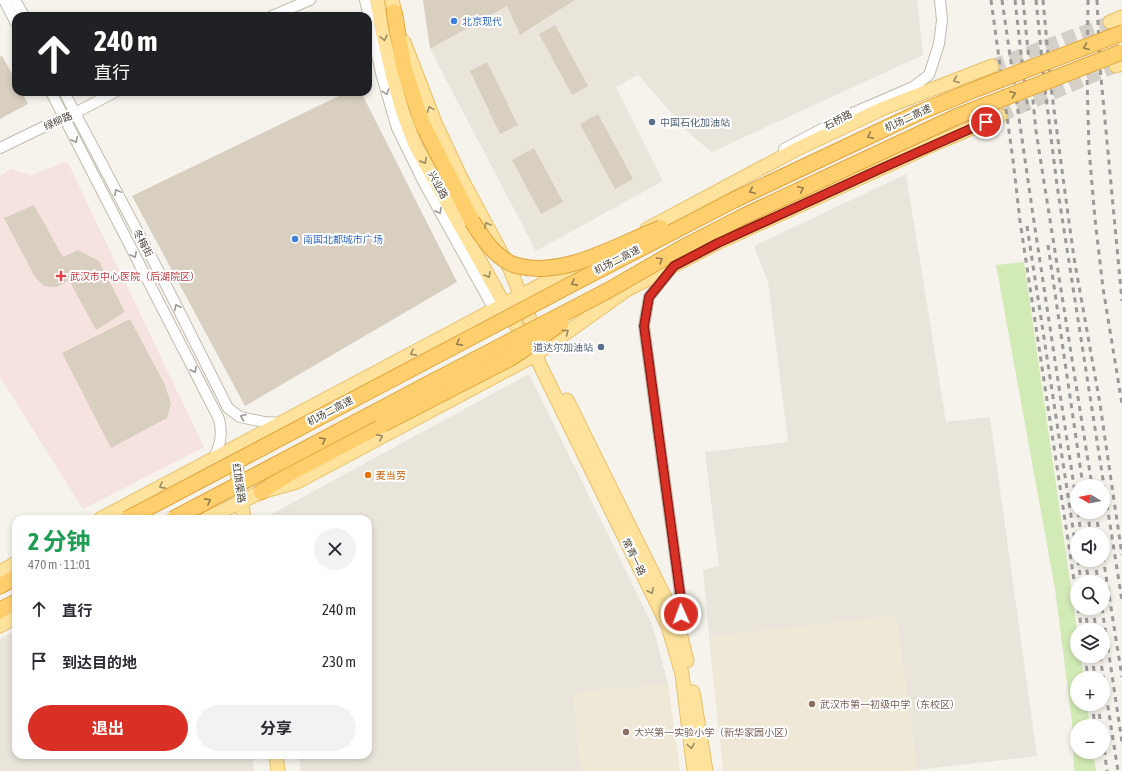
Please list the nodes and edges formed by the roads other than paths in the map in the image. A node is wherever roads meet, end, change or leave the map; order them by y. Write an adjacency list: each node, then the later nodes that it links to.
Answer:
1 (4, 0): 11 (street)
2 (15, 0): 8 (street)
3 (310, 0): 9 (street)
4 (365, 0): 10 (street, one-way to 10)
5 (377, 0): 28 (main road, 兴业路, one-way to 28)
6 (940, 0): 24 (street, 石桥路)
7 (393, 6): 23 (highway, bridge); 27 (main road, one-way to 7)
8 (22, 12)
9 (282, 12)
10 (367, 12)
11 (12, 15)
12 (1122, 33): 23 (highway, 机场二高速, one-way to 23, bridge)
13 (372, 34): 28 (street, one-way to 28)
14 (1122, 52): 26 (highway, 机场二高速, one-way to 14, bridge)
15 (992, 66): 24 (main road, one-way to 24)
16 (53, 96): 21 (street, 冬梅街)
17 (66, 96): 19 (street, 冬梅街)
18 (107, 96): 19 (street, 绿柳路)
19 (75, 113): 21 (street, 绿柳路); 30 (street, 冬梅街, one-way to 19)
20 (1000, 116): 25 (main road)
21 (64, 117): 22 (street, 绿柳路); 32 (street, 冬梅街, one-way to 32)
22 (0, 148)
23 (734, 200): 36 (highway, 机场二高速, one-way to 36, bridge)
24 (684, 209): 27 (main road)
25 (674, 266): 29 (main road, one-way to 25); 47 (street, 常青一路)
26 (609, 290): 33 (highway, bridge); 37 (highway, 机场二高速, one-way to 26, bridge)
27 (522, 296): 28 (main road); 29 (main road)
28 (500, 308): 29 (main road, 兴业路); 30 (main road, one-way to 30)
29 (538, 353): 33 (main road, one-way to 29); 47 (main road, 常青一路); 51 (main road, 常青一路, one-way to 51)
30 (281, 423): 31 (main road)
31 (234, 448): 32 (main road); 34 (main road, 红旗渠路)
32 (214, 459): 35 (main road, one-way to 35)
33 (261, 492): 34 (main road)
34 (241, 501): 38 (main road); 39 (main road, 红旗渠路)
35 (108, 515)
36 (135, 515)
37 (182, 515)
38 (214, 515)
39 (243, 515)
40 (12, 565): 41 (main road)
41 (0, 572)
42 (12, 579): 43 (highway)
43 (0, 586)
44 (12, 604): 45 (highway)
45 (0, 610)
46 (12, 619): 48 (main road)
47 (678, 624): 52 (main road, 常青一路)
48 (0, 626)
49 (276, 759): 50 (main road)
50 (278, 771)
51 (694, 771)
52 (706, 771)

